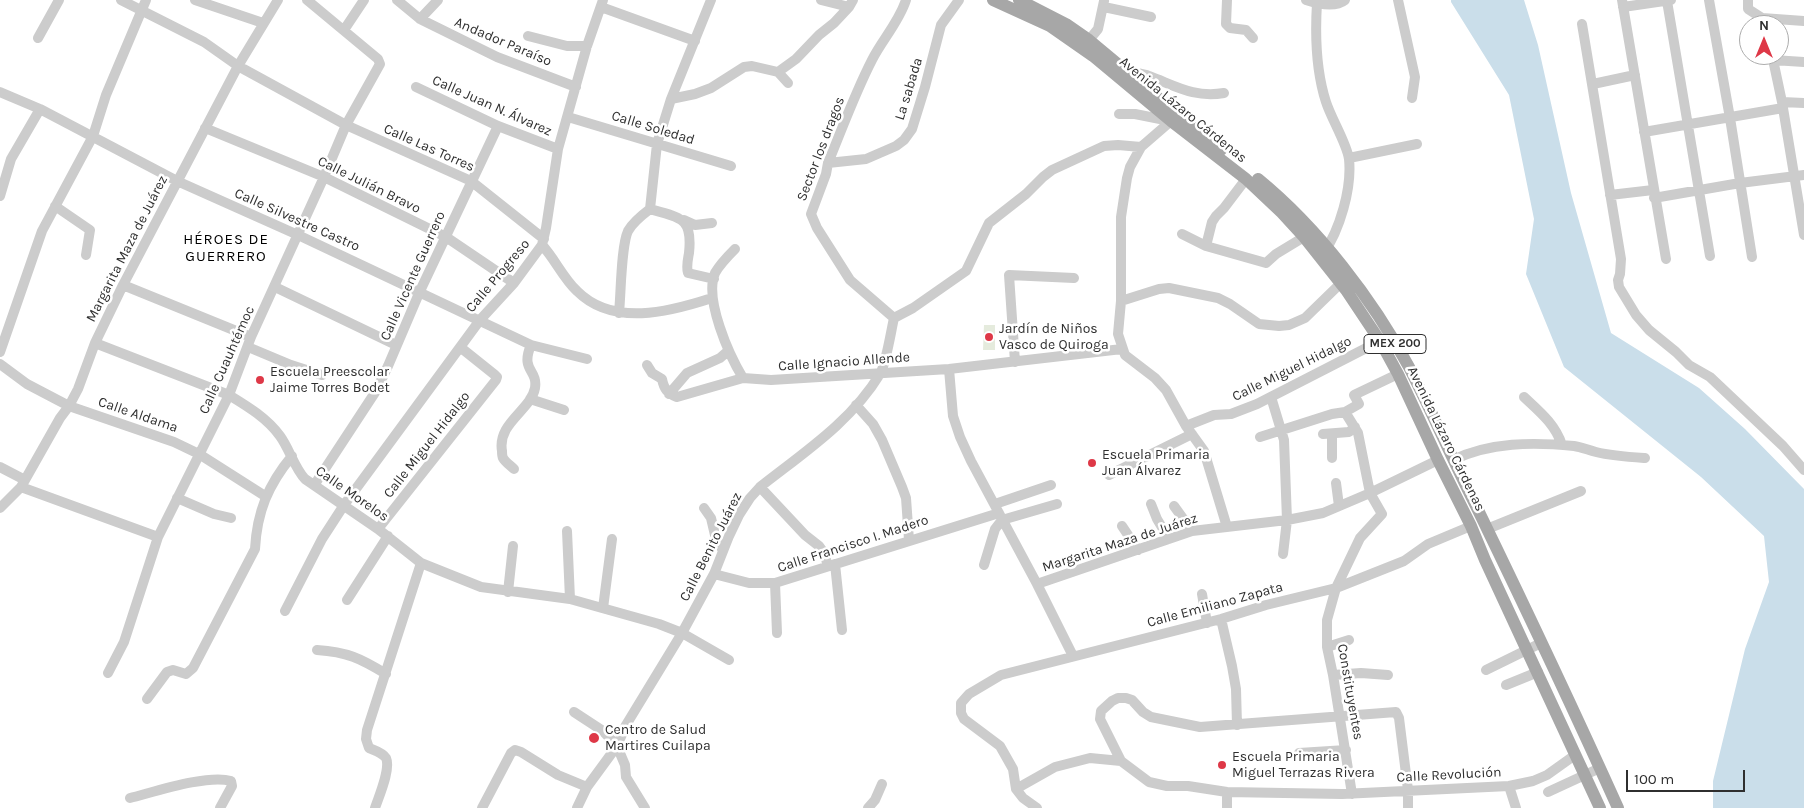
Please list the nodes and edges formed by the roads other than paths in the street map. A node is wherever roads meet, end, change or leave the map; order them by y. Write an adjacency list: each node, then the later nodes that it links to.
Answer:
1 (121, 0): 29 (street)
2 (146, 0): 29 (street)
3 (195, 0): 35 (street)
4 (278, 0): 35 (street, Margarita Maza de Juárez)
5 (307, 0): 37 (street)
6 (364, 0): 37 (street)
7 (397, 0): 32 (street, Andador Paraíso)
8 (438, 0): 32 (street)
9 (711, 0): 42 (street)
10 (821, 0): 28 (street)
11 (906, 0): 77 (street, Sector los dragos)
12 (959, 0): 77 (street, La sabada)
13 (992, 0): 65 (main road, Avenida Lázaro Cárdenas / MEX 200)
14 (1019, 0): 41 (main road, Avenida Lázaro Cárdenas / MEX 200)
15 (1227, 0): 40 (street)
16 (1306, 0): 25 (street)
17 (1346, 0): 25 (street)
18 (1398, 0): 57 (street)
19 (1667, 0): 20 (street); 26 (street); 66 (street)
20 (1671, 0)
21 (1709, 0): 64 (street)
22 (1748, 0): 30 (street)
23 (57, 3): 39 (street)
24 (1104, 3): 31 (street); 41 (street)
25 (1317, 3): 76 (street)
26 (1623, 3): 50 (street)
27 (602, 4): 42 (street); 43 (street, Calle Progreso)
28 (851, 4): 49 (street)
29 (142, 11): 47 (street); 71 (street)
30 (1753, 15)
31 (1151, 17)
32 (420, 19): 54 (street, Andador Paraíso)
33 (1789, 21): 34 (street)
34 (1804, 21)
35 (263, 23): 47 (street, Margarita Maza de Juárez)
36 (1582, 24): 52 (street)
37 (344, 30): 67 (street, Calle Cuauhtémoc)
38 (528, 36): 43 (street)
39 (38, 38)
40 (1253, 38)
41 (1089, 40): 48 (main road, Avenida Lázaro Cárdenas / MEX 200)
42 (695, 41): 58 (street)
43 (587, 46): 54 (street, Calle Progreso)
44 (1789, 60): 45 (street)
45 (1804, 62)
46 (1774, 65): 60 (street)
47 (238, 66): 67 (street); 69 (street, Margarita Maza de Juárez)
48 (1124, 71): 56 (street); 102 (main road, Avenida Lázaro Cárdenas / MEX 200)
49 (778, 72): 51 (street); 58 (street)
50 (1635, 76): 52 (street); 70 (street)
51 (788, 83)
52 (1593, 84): 87 (street)
53 (416, 87): 68 (street, Calle Juan N. Álvarez)
54 (576, 87): 63 (street, Calle Progreso)
55 (0, 92): 61 (street, Calle Silvestre Castro)
56 (1224, 93)
57 (1412, 98)
58 (671, 99): 72 (street)
59 (1804, 103): 60 (street)
60 (1783, 105): 64 (street); 79 (street)
61 (40, 109): 71 (street, Calle Silvestre Castro); 88 (street)
62 (1119, 114): 65 (street)
63 (568, 116): 72 (street, Calle Soledad); 75 (street, Calle Progreso)
64 (1730, 118): 66 (street); 84 (street)
65 (1171, 121): 74 (street); 81 (main road, Avenida Lázaro Cárdenas / MEX 200)
66 (1688, 124): 70 (street); 85 (street)
67 (346, 125): 80 (street, Calle Cuauhtémoc); 83 (street, Calle Las Torres)
68 (498, 126): 75 (street, Calle Juan N. Álvarez); 83 (street, Calle Vicente Guerrero)
69 (204, 128): 80 (street, Calle Julián Bravo); 82 (street, Margarita Maza de Juárez)
70 (1644, 132): 86 (street)
71 (93, 136): 82 (street, Calle Silvestre Castro); 89 (street)
72 (656, 144): 78 (street, Calle Soledad); 90 (street)
73 (1417, 144): 76 (street)
74 (1142, 147): 115 (street); 117 (street)
75 (558, 149): 99 (street, Calle Progreso)
76 (1349, 158): 102 (street)
77 (828, 162): 117 (street, Sector los dragos)
78 (731, 166)
79 (1799, 175): 84 (street); 91 (street)
80 (324, 177): 95 (street, Calle Cuauhtémoc); 97 (street, Calle Julián Bravo)
81 (1246, 179): 98 (main road, Avenida Lázaro Cárdenas / MEX 200); 100 (street)
82 (177, 181): 95 (street, Calle Silvestre Castro); 111 (street, Margarita Maza de Juárez)
83 (471, 181): 97 (street, Calle Vicente Guerrero); 99 (street, Calle Las Torres)
84 (1740, 183): 85 (street); 105 (street)
85 (1698, 190): 86 (street); 104 (street)
86 (1654, 194): 87 (street); 106 (street)
87 (1610, 195): 159 (street)
88 (0, 196)
89 (55, 206): 103 (street); 127 (street)
90 (650, 209): 92 (street); 116 (street)
91 (1802, 217): 96 (street)
92 (681, 219): 93 (street); 108 (street)
93 (712, 223)
94 (1182, 234): 100 (street)
95 (298, 235): 112 (street, Calle Cuauhtémoc); 113 (street, Calle Silvestre Castro)
96 (1804, 235)
97 (446, 237): 109 (street, Calle Julián Bravo); 113 (street, Calle Vicente Guerrero)
98 (1304, 237): 100 (street); 102 (main road, Avenida Lázaro Cárdenas / MEX 200)
99 (543, 242): 109 (street, Calle Progreso); 116 (street, Calle Las Torres)
100 (1206, 246)
101 (736, 249): 108 (street)
102 (1324, 252): 110 (main road, Avenida Lázaro Cárdenas / MEX 200); 156 (main road, Avenida Lázaro Cárdenas / MEX 200)
103 (86, 255)
104 (1710, 256)
105 (1752, 257)
106 (1666, 259)
107 (1074, 278): 129 (street)
108 (714, 279): 114 (street)
109 (514, 283): 118 (street, Calle Progreso)
110 (1341, 283): 115 (street); 119 (main road, Avenida Lázaro Cárdenas / MEX 200)
111 (123, 285): 120 (street); 121 (street, Margarita Maza de Juárez)
112 (275, 287): 120 (street, Calle Cuauhtémoc); 122 (street)
113 (420, 292): 118 (street, Calle Silvestre Castro); 122 (street, Calle Vicente Guerrero)
114 (712, 298): 116 (street); 126 (street)
115 (1121, 301): 125 (street)
116 (619, 314)
117 (894, 318): 133 (street, Calle Benito Juárez)
118 (480, 320): 123 (street, Calle Silvestre Castro); 124 (street, Calle Progreso)
119 (1380, 341): 134 (main road, Avenida Lázaro Cárdenas / MEX 200); 139 (street, Calle Miguel Hidalgo)
120 (250, 342): 135 (street); 137 (street, Calle Cuauhtémoc)
121 (95, 343): 137 (street, Calle Morelos); 143 (street, Margarita Maza de Juárez)
122 (396, 345): 163 (street, Calle Vicente Guerrero)
123 (531, 345): 128 (street, Calle Silvestre Castro); 141 (street)
124 (460, 347): 172 (street, Calle Progreso); 183 (street, Calle Miguel Hidalgo)
125 (1122, 349): 129 (street, Calle Ignacio Allende); 147 (street)
126 (728, 351): 136 (street); 138 (street)
127 (0, 352)
128 (587, 359)
129 (1015, 362): 132 (street, Calle Ignacio Allende)
130 (0, 364): 143 (street, Calle Aldama)
131 (647, 365): 138 (street)
132 (949, 369): 133 (street, Calle Ignacio Allende); 177 (street)
133 (881, 372): 136 (street, Calle Ignacio Allende); 142 (street, Calle Benito Juárez)
134 (1398, 374): 145 (street); 155 (main road, Avenida Lázaro Cárdenas / MEX 200)
135 (322, 375)
136 (743, 378): 138 (street, Calle Ignacio Allende)
137 (229, 395): 151 (street, Calle Cuauhtémoc); 152 (street, Calle Morelos)
138 (673, 395)
139 (1271, 397): 147 (street, Calle Miguel Hidalgo); 148 (street)
140 (1524, 397): 150 (street)
141 (530, 399): 144 (street); 158 (street)
142 (856, 405): 165 (street, Calle Benito Juárez); 191 (street)
143 (69, 406): 151 (street, Calle Aldama); 162 (street, Margarita Maza de Juárez)
144 (564, 410)
145 (1345, 412): 146 (street); 148 (street)
146 (1355, 427): 153 (street); 167 (street)
147 (1189, 430): 160 (street, Calle Miguel Hidalgo); 182 (street)
148 (1282, 430): 149 (street); 179 (street)
149 (1260, 437)
150 (1562, 445): 154 (street); 156 (street)
151 (199, 454): 168 (street, Calle Aldama); 169 (street, Calle Cuauhtémoc)
152 (292, 456): 163 (street, Calle Morelos); 168 (street)
153 (1332, 458)
154 (1646, 458)
155 (1438, 460): 167 (street, Margarita Maza de Juárez); 181 (main road, Avenida Lázaro Cárdenas / MEX 200)
156 (1453, 460): 184 (main road, Avenida Lázaro Cárdenas / MEX 200)
157 (0, 467): 162 (street)
158 (514, 469)
159 (1804, 470)
160 (1109, 476)
161 (1336, 483): 174 (street)
162 (23, 484): 175 (street, Margarita Maza de Juárez); 188 (street)
163 (316, 484): 172 (street, Calle Morelos)
164 (1051, 485): 177 (street)
165 (760, 487): 194 (street, Calle Benito Juárez); 197 (street)
166 (1581, 491): 184 (street)
167 (1370, 493): 174 (street, Margarita Maza de Juárez); 202 (street, Constituyentes)
168 (266, 496): 228 (street)
169 (177, 498): 178 (street); 188 (street, Calle Cuauhtémoc)
170 (1057, 504): 177 (street)
171 (1151, 504): 190 (street)
172 (344, 505): 183 (street, Calle Morelos); 208 (street, Calle Progreso)
173 (1174, 506): 186 (street)
174 (1339, 506): 179 (street, Margarita Maza de Juárez)
175 (0, 508)
176 (704, 508): 194 (street)
177 (999, 512): 191 (street, Calle Francisco I. Madero); 198 (street); 201 (street)
178 (232, 518)
179 (1287, 520): 182 (street, Margarita Maza de Juárez); 195 (street)
180 (1122, 526): 193 (street)
181 (1471, 526): 202 (street, Calle Emiliano Zapata); 218 (main road, Avenida Lázaro Cárdenas / MEX 200)
182 (1227, 527): 186 (street, Margarita Maza de Juárez)
183 (378, 529): 187 (street, Calle Morelos)
184 (1487, 529): 215 (main road, Avenida Lázaro Cárdenas / MEX 200)
185 (567, 531): 205 (street)
186 (1192, 531): 190 (street, Margarita Maza de Juárez)
187 (388, 536): 196 (street, Calle Morelos); 206 (street)
188 (158, 537): 223 (street, Calle Cuauhtémoc)
189 (612, 539): 207 (street)
190 (1169, 539): 193 (street, Margarita Maza de Juárez)
191 (909, 540): 197 (street, Calle Francisco I. Madero)
192 (513, 546): 203 (street)
193 (1138, 550): 201 (street, Margarita Maza de Juárez)
194 (723, 551): 199 (street, Calle Benito Juárez)
195 (1282, 554)
196 (421, 563): 203 (street, Calle Morelos); 224 (street)
197 (832, 565): 200 (street, Calle Francisco I. Madero); 211 (street)
198 (984, 565)
199 (714, 574): 200 (street, Calle Francisco I. Madero); 212 (street, Calle Benito Juárez)
200 (776, 583): 213 (street)
201 (1037, 584): 219 (street)
202 (1336, 588): 209 (street, Calle Emiliano Zapata); 216 (street, Constituyentes)
203 (508, 592): 205 (street, Calle Morelos)
204 (1202, 594): 210 (street)
205 (570, 599): 207 (street, Calle Morelos)
206 (346, 600)
207 (602, 608): 212 (street, Calle Morelos)
208 (285, 611)
209 (1222, 619): 210 (street, Calle Emiliano Zapata); 231 (street)
210 (1207, 623): 219 (street, Calle Emiliano Zapata)
211 (842, 630)
212 (682, 633): 220 (street, Calle Morelos); 232 (street, Calle Benito Juárez)
213 (777, 633)
214 (1349, 640): 216 (street)
215 (1541, 643): 218 (street); 237 (main road, Avenida Lázaro Cárdenas / MEX 200)
216 (1327, 647): 225 (street, Constituyentes)
217 (317, 650): 224 (street)
218 (1527, 650): 221 (street); 222 (main road, Avenida Lázaro Cárdenas / MEX 200)
219 (1073, 656): 242 (street, Calle Emiliano Zapata)
220 (729, 660)
221 (1486, 670)
222 (1538, 672): 227 (street); 235 (main road, Avenida Lázaro Cárdenas / MEX 200)
223 (108, 673)
224 (386, 674): 249 (street)
225 (1334, 675): 226 (street); 230 (street, Constituyentes)
226 (1388, 675)
227 (1506, 685)
228 (147, 699)
229 (574, 712): 232 (street)
230 (1340, 717): 231 (street); 233 (street, Constituyentes); 243 (street)
231 (1236, 725): 236 (street, Calle Revolución)
232 (617, 746): 241 (street, Calle Benito Juárez); 252 (street)
233 (1346, 750): 234 (street); 246 (street, Constituyentes)
234 (1299, 753)
235 (1576, 755): 238 (main road, Avenida Lázaro Cárdenas / MEX 200); 240 (street, Calle Revolución)
236 (1121, 761): 242 (street); 244 (street, Calle Revolución)
237 (1600, 768): 238 (street); 259 (main road, Avenida Lázaro Cárdenas / MEX 200)
238 (1585, 776): 245 (street); 258 (main road, Avenida Lázaro Cárdenas / MEX 200)
239 (882, 784): 253 (street)
240 (1509, 786): 243 (street, Calle Revolución); 257 (street)
241 (587, 787): 250 (street); 251 (street, Calle Benito Juárez)
242 (1016, 789): 254 (street)
243 (1408, 790): 246 (street, Calle Revolución); 256 (street)
244 (1228, 792): 246 (street, Calle Revolución); 255 (street)
245 (1548, 792)
246 (1352, 794)
247 (130, 798): 248 (street)
248 (220, 808)
249 (375, 808)
250 (482, 808)
251 (576, 808)
252 (644, 808)
253 (868, 808)
254 (1037, 808)
255 (1227, 808)
256 (1408, 808)
257 (1516, 808)
258 (1600, 808)
259 (1618, 808)

